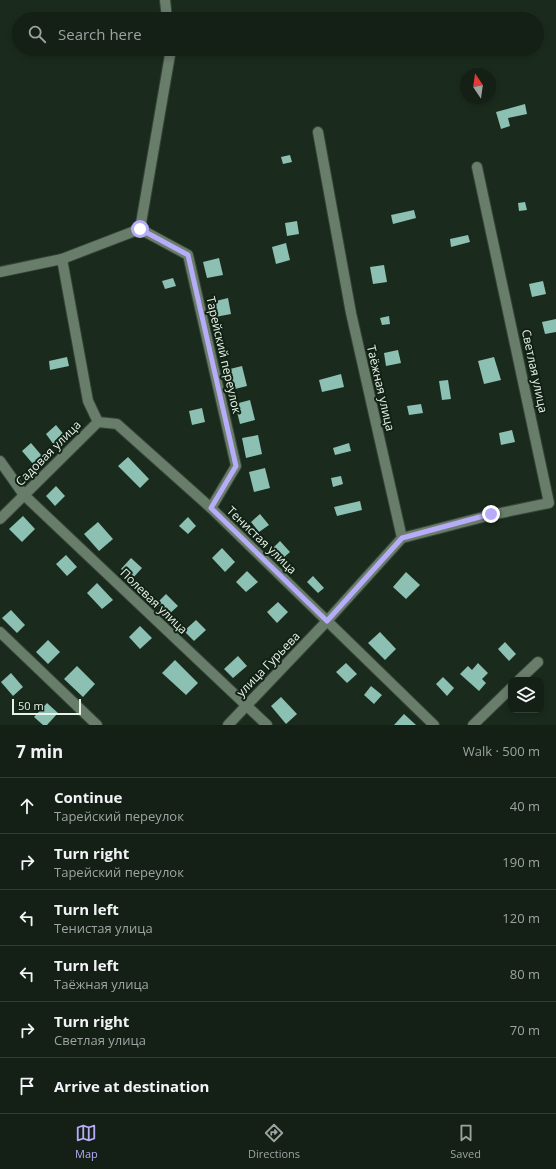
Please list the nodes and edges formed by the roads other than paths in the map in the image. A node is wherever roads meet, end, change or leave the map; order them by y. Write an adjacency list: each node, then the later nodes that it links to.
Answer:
1 (165, 0): 2 (street)
2 (166, 12)
3 (169, 56): 6 (street)
4 (318, 132): 15 (street, Таёжная улица)
5 (477, 167): 12 (street, Светлая улица)
6 (140, 229): 7 (street); 13 (street, Тарейский переулок)
7 (62, 259): 8 (street); 9 (street)
8 (0, 272)
9 (98, 422): 11 (street, Садовая улица); 13 (street, Тенистая улица)
10 (0, 461): 11 (street, Полевая улица)
11 (24, 495): 14 (street, Садовая улица); 21 (street, Полевая улица)
12 (553, 502): 15 (street, Светлая улица)
13 (211, 508): 16 (street, Тенистая улица)
14 (0, 519)
15 (402, 538): 16 (street)
16 (327, 621): 21 (street, улица Гурьева); 25 (street, Тенистая улица)
17 (0, 632): 22 (street)
18 (538, 662): 19 (street)
19 (523, 677)
20 (508, 691): 26 (street)
21 (246, 706): 23 (street, улица Гурьева); 24 (street, Полевая улица)
22 (97, 725)
23 (228, 725)
24 (267, 725)
25 (434, 725)
26 (473, 725)

